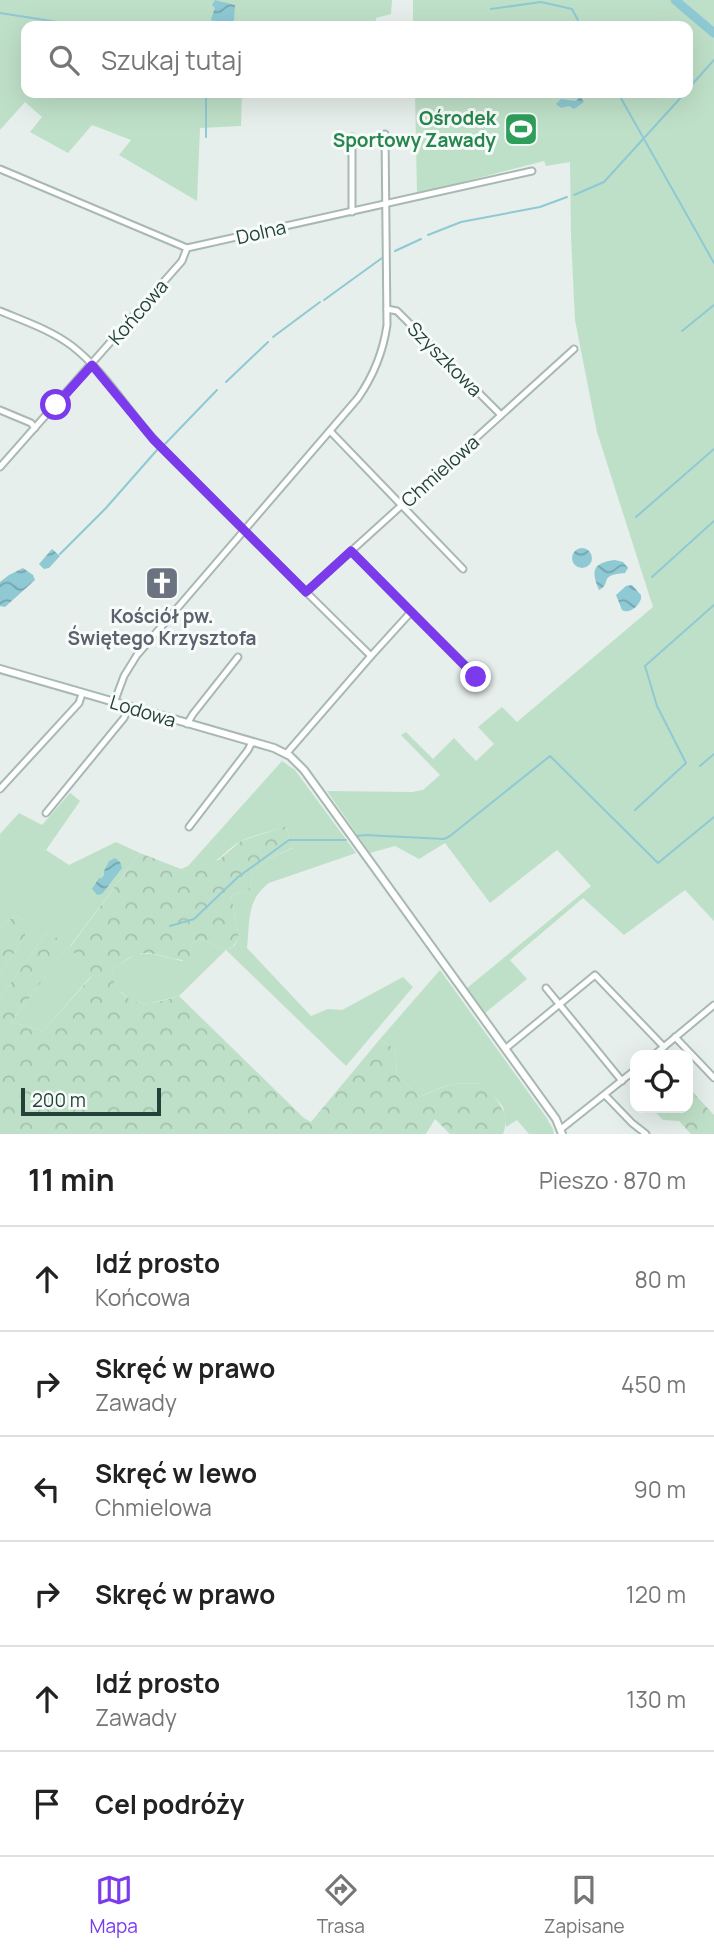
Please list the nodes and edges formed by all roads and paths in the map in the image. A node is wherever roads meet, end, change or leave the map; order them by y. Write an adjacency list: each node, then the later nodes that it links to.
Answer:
1 (385, 134): 5 (street)
2 (352, 137): 6 (street)
3 (0, 169): 7 (street)
4 (532, 171): 5 (street, Dolna)
5 (386, 205): 6 (street, Dolna); 8 (street)
6 (352, 212): 7 (street, Dolna)
7 (187, 248): 11 (street, Końcowa)
8 (387, 309): 13 (street, Szyszkowa); 15 (street)
9 (0, 311): 11 (street)
10 (574, 349): 13 (street, Chmielowa)
11 (92, 365): 14 (street, Końcowa); 18 (street)
12 (0, 410): 14 (street)
13 (501, 415): 17 (street, Chmielowa)
14 (36, 428): 16 (street, Końcowa)
15 (330, 431): 17 (street); 18 (street)
16 (0, 467)
17 (402, 506): 19 (street, Chmielowa); 20 (street)
18 (245, 531): 21 (street); 28 (street)
19 (351, 551): 21 (street, Chmielowa); 22 (street)
20 (463, 569)
21 (306, 592): 23 (street)
22 (411, 612): 23 (street); 26 (street)
23 (371, 656): 32 (street)
24 (238, 657): 30 (street)
25 (0, 670): 27 (street, Lodowa)
26 (476, 677)
27 (82, 694): 28 (street, Lodowa); 33 (street)
28 (114, 703): 29 (street, Lodowa)
29 (129, 707): 30 (street, Lodowa); 34 (street)
30 (187, 724): 31 (street, Lodowa)
31 (252, 742): 32 (street, Lodowa); 35 (street)
32 (286, 754): 41 (street)
33 (0, 789)
34 (46, 813)
35 (189, 827)
36 (546, 988): 37 (street)
37 (559, 1004): 40 (street); 41 (street); 45 (street)
38 (714, 1005): 39 (street)
39 (675, 1037): 40 (street); 44 (street)
40 (664, 1047): 42 (street)
41 (505, 1049): 47 (street)
42 (660, 1050)
43 (630, 1074): 45 (street)
44 (714, 1078)
45 (622, 1081): 46 (street)
46 (605, 1095): 47 (street); 48 (street)
47 (562, 1132)
48 (646, 1134)

